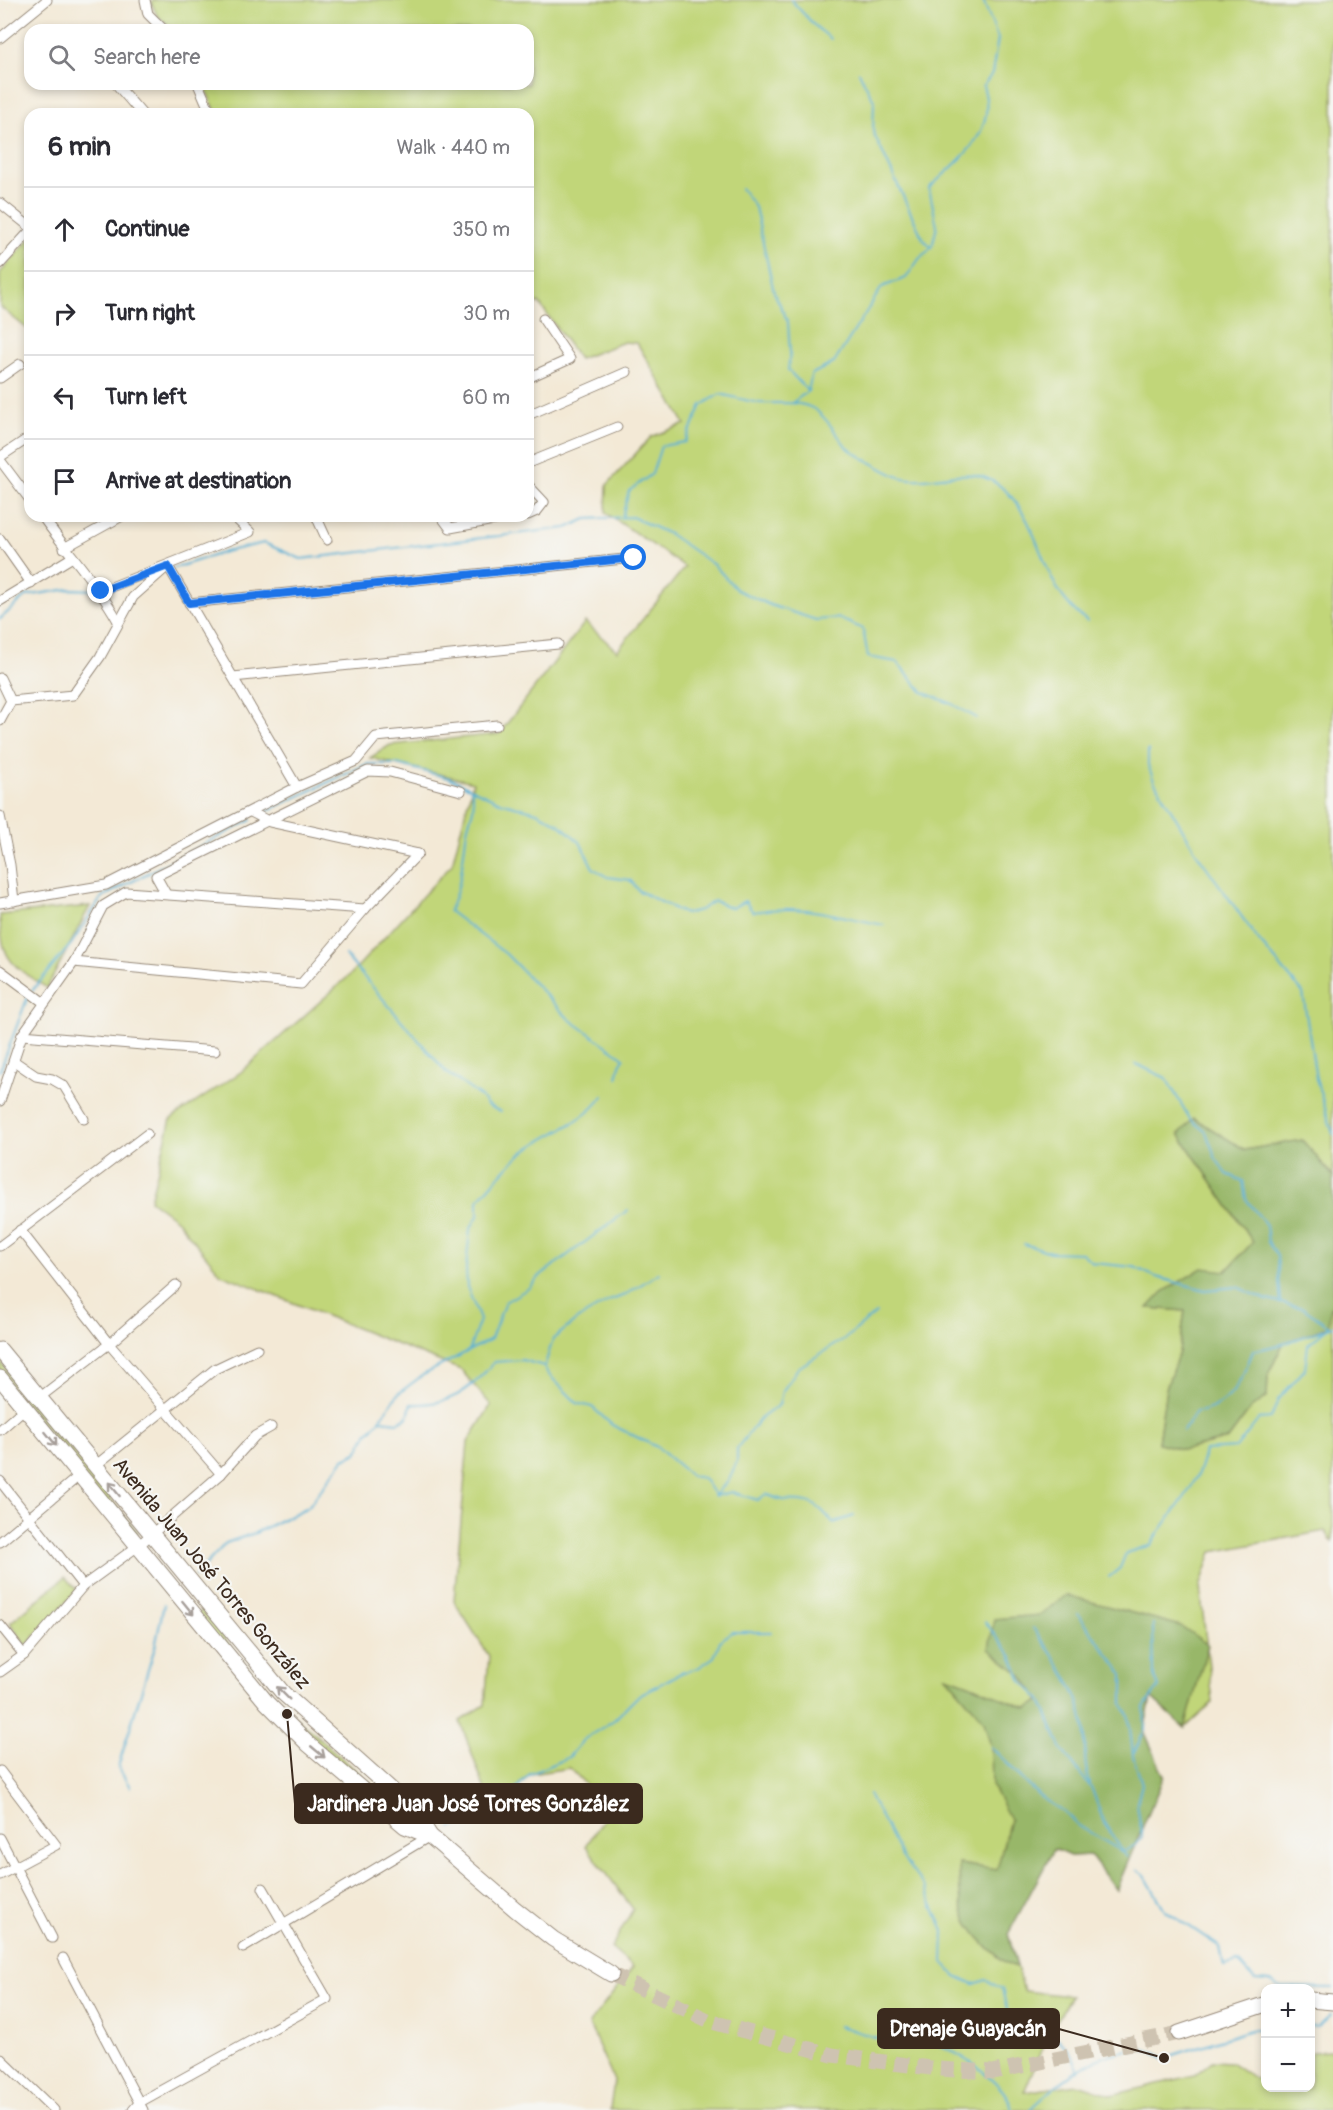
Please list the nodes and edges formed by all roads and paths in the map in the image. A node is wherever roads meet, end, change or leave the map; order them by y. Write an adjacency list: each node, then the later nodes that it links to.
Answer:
1 (47, 0): 4 (street)
2 (145, 0): 3 (street)
3 (158, 24)
4 (0, 38)
5 (121, 90): 7 (street)
6 (201, 90): 8 (street)
7 (137, 108)
8 (208, 108)
9 (0, 203): 10 (street)
10 (24, 224)
11 (24, 236): 12 (street)
12 (0, 264)
13 (543, 319): 16 (street)
14 (20, 364): 17 (street)
15 (627, 372): 18 (street)
16 (534, 375)
17 (0, 378)
18 (534, 412)
19 (617, 427): 22 (street)
20 (24, 441): 21 (street)
21 (0, 459): 24 (street)
22 (534, 461)
23 (534, 491): 25 (street)
24 (24, 492)
25 (534, 512)
26 (46, 522): 34 (street)
27 (111, 522): 34 (street)
28 (239, 522): 37 (street)
29 (319, 522): 33 (street)
30 (446, 522): 31 (street)
31 (484, 522)
32 (0, 539): 38 (street)
33 (327, 540)
34 (64, 548): 35 (street)
35 (71, 558): 38 (street); 39 (street)
36 (634, 558): 41 (street)
37 (168, 566): 39 (street); 41 (street); 42 (street)
38 (31, 583): 40 (street)
39 (101, 591): 42 (street)
40 (0, 602)
41 (189, 603): 44 (street)
42 (118, 621): 46 (street)
43 (558, 644): 44 (street)
44 (233, 677): 49 (street)
45 (0, 678): 46 (street)
46 (11, 701): 47 (street)
47 (0, 722)
48 (497, 725): 49 (street)
49 (297, 787): 51 (street)
50 (461, 791): 53 (street)
51 (251, 812): 53 (street); 55 (street)
52 (0, 816): 55 (street)
53 (268, 821): 54 (street); 57 (street)
54 (166, 894): 57 (street); 58 (street)
55 (14, 901): 56 (street)
56 (0, 903)
57 (365, 909): 58 (street)
58 (74, 962): 60 (street)
59 (0, 970): 60 (street)
60 (43, 1002): 61 (street)
61 (22, 1035): 62 (street); 63 (street)
62 (215, 1051)
63 (14, 1061): 64 (street); 65 (street)
64 (0, 1101)
65 (84, 1119)
66 (147, 1134): 67 (street)
67 (20, 1230): 68 (street); 70 (street)
68 (0, 1246)
69 (176, 1285): 70 (street)
70 (109, 1344): 74 (street); 76 (street)
71 (257, 1349): 76 (street)
72 (0, 1350): 74 (main road, Avenida Juan José Torres González)
73 (0, 1378): 75 (main road, Avenida Juan José Torres González)
74 (39, 1398): 79 (main road, Avenida Juan José Torres González)
75 (25, 1408): 78 (street); 81 (main road, Avenida Juan José Torres González, one-way to 81)
76 (167, 1410): 79 (street); 80 (street)
77 (271, 1428): 80 (street)
78 (0, 1430)
79 (95, 1466): 84 (main road, Avenida Juan José Torres González, one-way to 79)
80 (221, 1474): 84 (street)
81 (80, 1475): 83 (street); 86 (main road, Avenida Juan José Torres González)
82 (0, 1481): 83 (street)
83 (29, 1518): 85 (street); 89 (street)
84 (152, 1534): 86 (street); 87 (main road, Avenida Juan José Torres González)
85 (0, 1542)
86 (138, 1546): 88 (main road, Avenida Juan José Torres González); 89 (street)
87 (179, 1568): 88 (main road); 94 (main road, Avenida Juan José Torres González, one-way to 87)
88 (165, 1580): 94 (main road, Avenida Juan José Torres González, one-way to 94)
89 (83, 1586): 91 (street)
90 (0, 1625): 91 (street)
91 (24, 1655): 92 (street)
92 (0, 1672)
93 (0, 1772): 96 (street)
94 (430, 1836): 99 (street); 103 (main road, Avenida Juan José Torres González)
95 (0, 1838): 96 (street)
96 (16, 1868): 97 (street); 100 (street)
97 (0, 1875)
98 (263, 1888): 99 (street)
99 (283, 1924): 101 (street); 109 (street)
100 (52, 1938)
101 (243, 1948)
102 (63, 1958): 109 (street)
103 (612, 1974)
104 (1315, 2000): 105 (main road)
105 (1333, 2002)
106 (1261, 2006): 107 (main road)
107 (1179, 2033)
108 (0, 2058): 110 (street)
109 (139, 2108)
110 (54, 2110)

